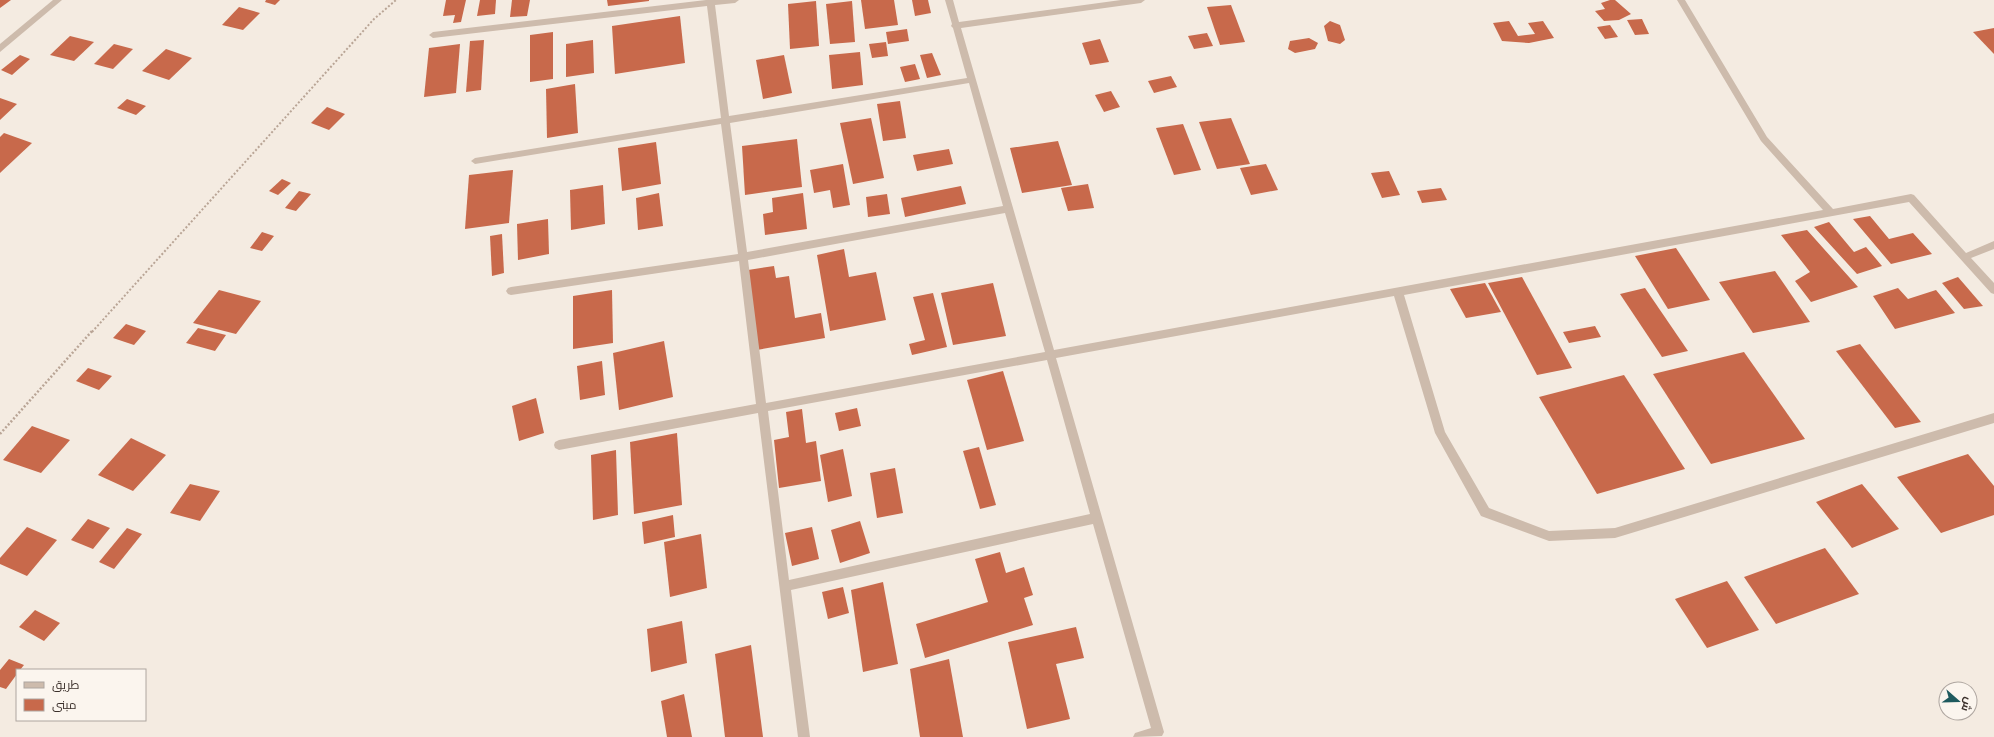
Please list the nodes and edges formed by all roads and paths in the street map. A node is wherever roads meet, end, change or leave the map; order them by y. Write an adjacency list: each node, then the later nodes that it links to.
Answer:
1 (58, 0): 10 (street)
2 (396, 0): 25 (path)
3 (735, 0): 7 (street)
4 (949, 0): 8 (street)
5 (1141, 0): 8 (street)
6 (1681, 0): 15 (street)
7 (710, 1): 9 (street); 12 (street)
8 (955, 26): 11 (street)
9 (432, 35)
10 (0, 49)
11 (971, 80): 12 (street); 14 (street)
12 (725, 121): 13 (street); 17 (street)
13 (475, 161)
14 (1008, 209): 17 (street); 22 (street)
15 (1831, 213): 18 (street); 21 (street)
16 (1994, 245): 18 (street)
17 (743, 257): 20 (street); 23 (street)
18 (1965, 257): 19 (street)
19 (1994, 290)
20 (512, 291)
21 (1398, 292): 22 (street); 24 (street)
22 (1049, 356): 23 (street); 27 (street)
23 (762, 408): 26 (street); 28 (street)
24 (1994, 418)
25 (0, 434)
26 (559, 445)
27 (1097, 518): 28 (street); 30 (street)
28 (785, 586): 29 (street)
29 (804, 737)
30 (1139, 737)

